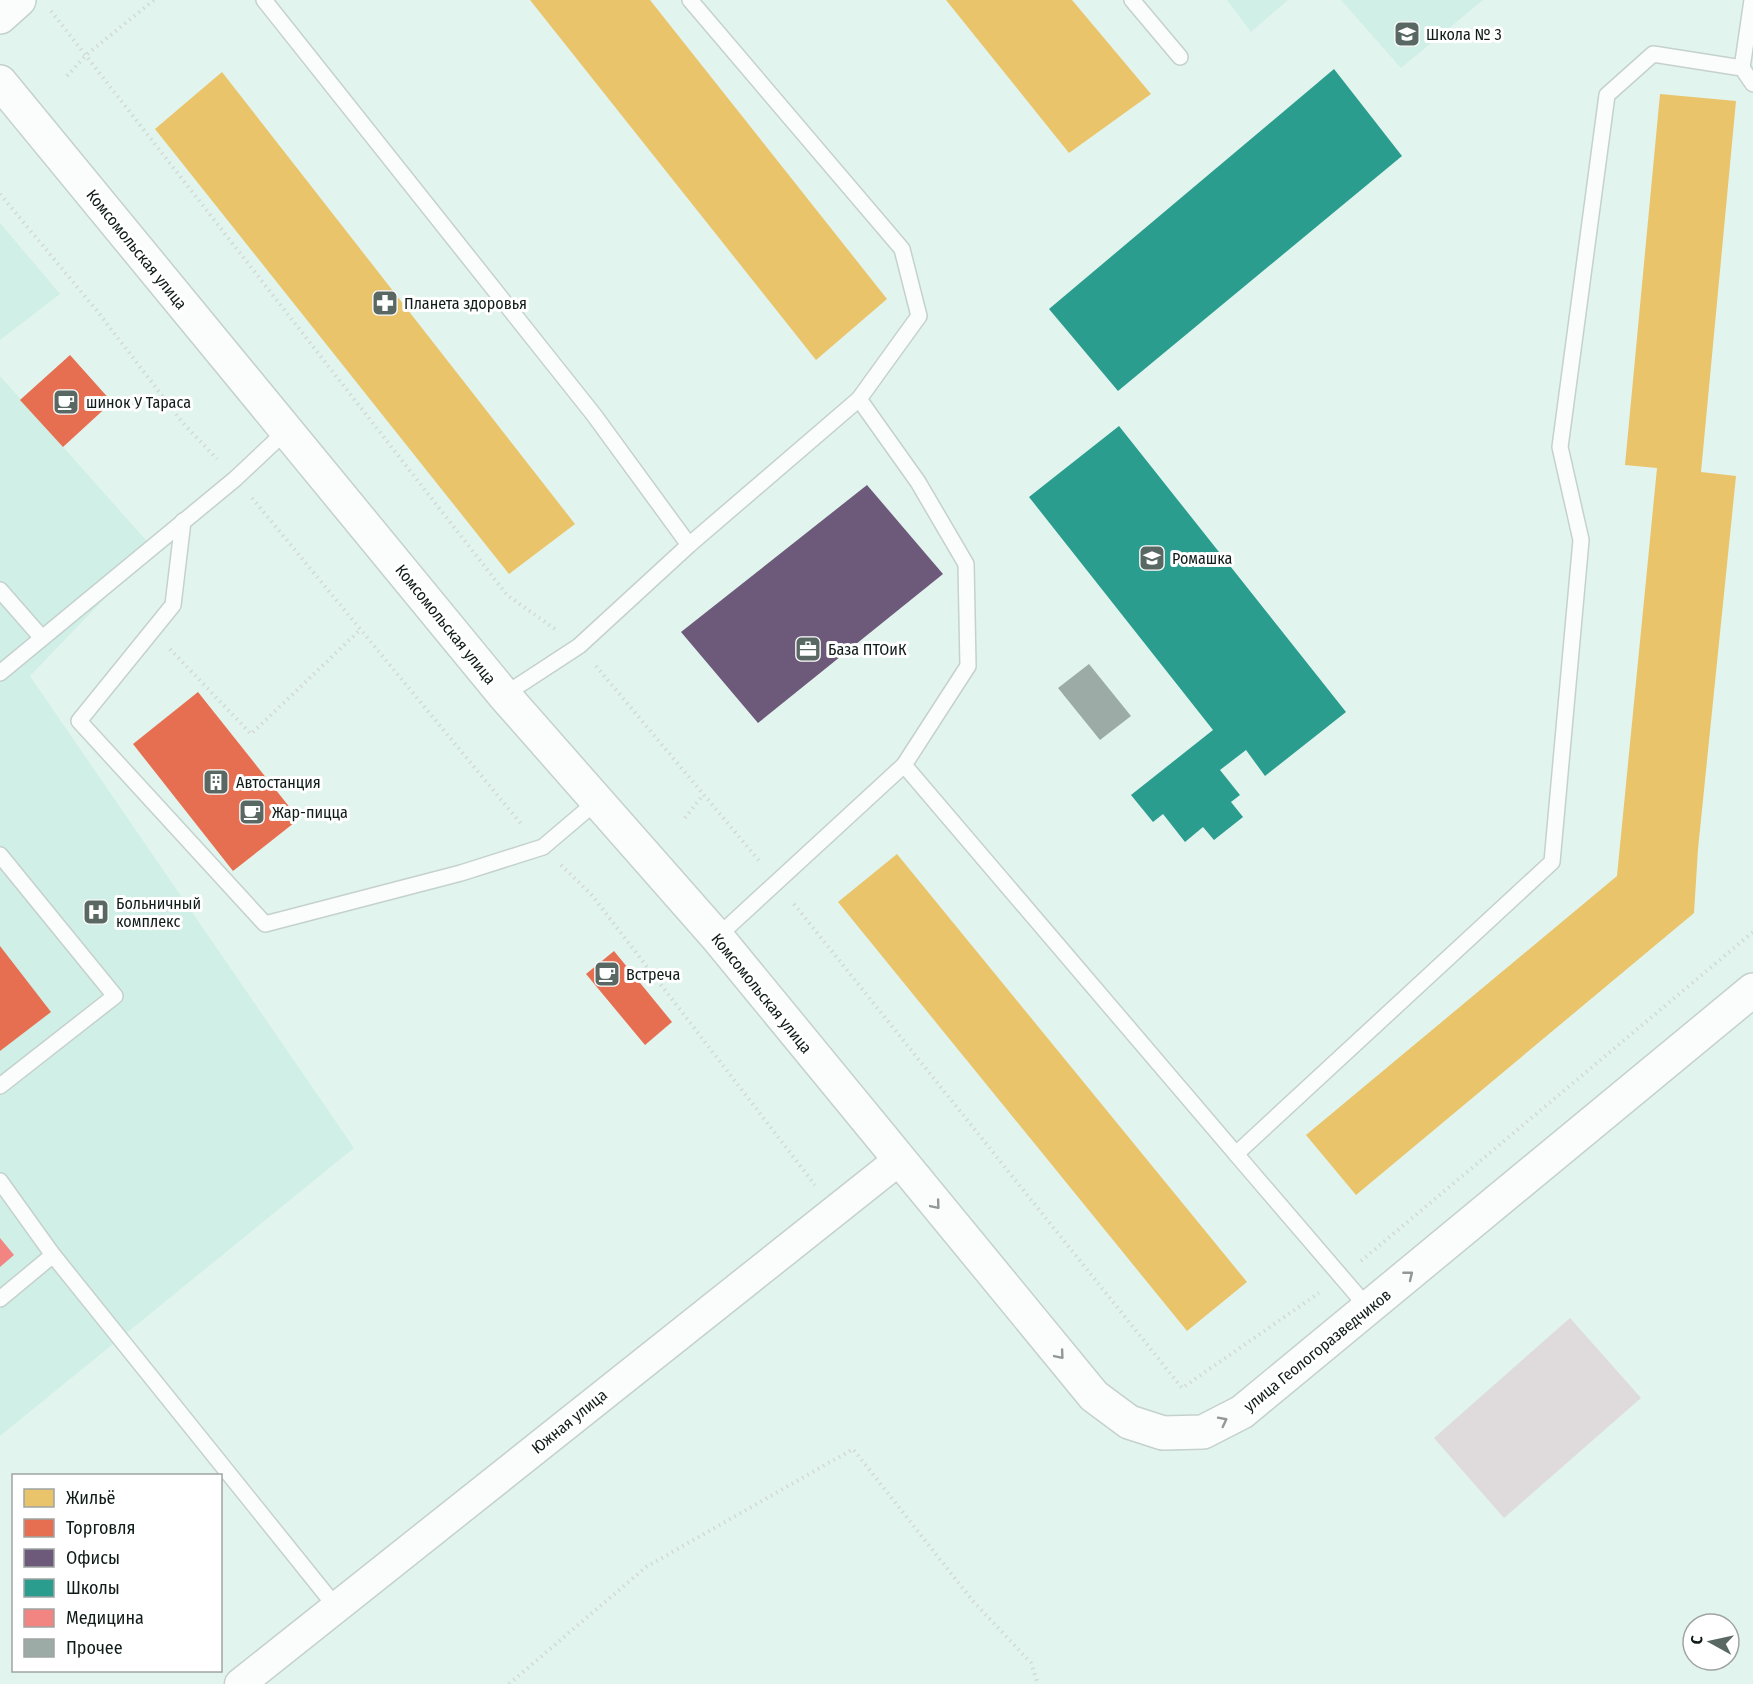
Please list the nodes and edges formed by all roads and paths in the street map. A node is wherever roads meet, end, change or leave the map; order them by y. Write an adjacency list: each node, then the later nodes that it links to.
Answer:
1 (19, 0): 8 (street)
2 (154, 0): 9 (path)
3 (264, 0): 20 (lane)
4 (690, 0): 16 (lane)
5 (1132, 0): 10 (lane)
6 (1752, 0): 11 (lane)
7 (51, 11): 9 (path)
8 (0, 17)
9 (86, 56): 12 (path); 25 (path)
10 (1180, 57)
11 (1742, 68): 14 (lane); 38 (lane)
12 (67, 76)
13 (0, 82): 17 (street, Комсомольская улица)
14 (1753, 84)
15 (0, 194): 18 (path)
16 (859, 399): 20 (lane); 28 (lane)
17 (286, 431): 18 (lane); 27 (street, Комсомольская улица)
18 (235, 479): 19 (lane); 22 (path)
19 (183, 521): 23 (lane); 24 (lane)
20 (689, 545): 25 (lane)
21 (0, 590): 24 (lane)
22 (361, 629): 23 (path); 32 (path)
23 (153, 631): 32 (lane)
24 (42, 638): 26 (lane)
25 (579, 646): 27 (lane); 29 (path)
26 (0, 673)
27 (504, 695): 30 (street, Комсомольская улица)
28 (904, 765): 35 (lane); 38 (lane)
29 (704, 795): 31 (path); 34 (path)
30 (596, 802): 32 (lane); 35 (street, Комсомольская улица)
31 (685, 818)
32 (543, 847): 41 (path)
33 (0, 855): 37 (lane)
34 (759, 860)
35 (717, 937): 39 (street, Комсомольская улица)
36 (1753, 990): 44 (street, улица Геологоразведчиков, one-way to 36)
37 (0, 1086)
38 (1236, 1154): 44 (lane)
39 (899, 1160): 41 (street, Южная улица); 44 (street, улица Геологоразведчиков, one-way to 44)
40 (0, 1181): 42 (lane)
41 (834, 1210): 45 (street, Южная улица)
42 (53, 1255): 43 (lane); 45 (lane)
43 (0, 1299)
44 (1368, 1308)
45 (336, 1606): 46 (street, Южная улица)
46 (240, 1684)
47 (509, 1684): 48 (path)
48 (1038, 1684)

